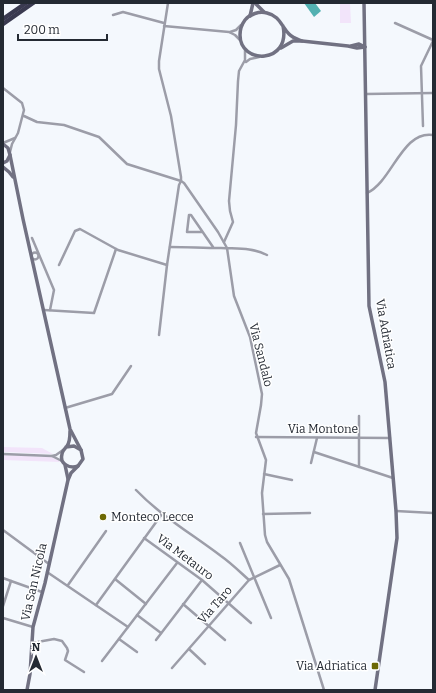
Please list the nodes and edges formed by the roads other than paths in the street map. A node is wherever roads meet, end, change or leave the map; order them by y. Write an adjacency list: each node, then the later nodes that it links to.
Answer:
1 (26, 3): 9 (highway)
2 (33, 3): 11 (highway)
3 (168, 3): 13 (street)
4 (254, 3): 6 (street); 8 (street)
5 (364, 3): 16 (street, Via Adriatica)
6 (264, 12): 8 (street); 14 (street)
7 (113, 15): 13 (street)
8 (250, 16): 12 (street)
9 (3, 19)
10 (395, 23): 18 (street)
11 (3, 24)
12 (242, 24): 15 (street); 19 (street)
13 (164, 25): 15 (street); 38 (street)
14 (283, 26): 17 (street); 22 (street)
15 (226, 32): 19 (street)
16 (365, 32): 20 (street); 21 (street, Via Adriatica)
17 (302, 41): 20 (street); 22 (street)
18 (433, 41): 27 (street)
19 (244, 46): 23 (street); 25 (street)
20 (357, 46): 21 (street); 24 (street)
21 (365, 47): 24 (street, Via Adriatica)
22 (280, 48): 23 (street)
23 (263, 57): 25 (street)
24 (365, 61): 29 (street, Via Adriatica)
25 (243, 65): 43 (street)
26 (3, 88): 30 (street)
27 (422, 93): 28 (street); 29 (street); 31 (street)
28 (433, 93)
29 (366, 94): 40 (street, Via Adriatica)
30 (24, 116): 32 (street); 38 (street)
31 (423, 126)
32 (17, 136): 34 (street); 35 (street)
33 (433, 136): 40 (street)
34 (3, 143): 35 (street)
35 (10, 154): 36 (street); 39 (street, Via San Nicola)
36 (3, 163)
37 (3, 166): 39 (street, Via San Nicola)
38 (180, 181): 43 (street, Via Sandalo); 44 (street)
39 (15, 184): 50 (street, Via San Nicola)
40 (367, 193): 63 (street, Via Adriatica)
41 (202, 232): 41 (street); 45 (street)
42 (32, 238): 48 (street)
43 (224, 242): 46 (street, Via Sandalo)
44 (170, 248): 45 (street); 52 (street)
45 (213, 248): 46 (street)
46 (226, 248): 49 (street); 60 (street, Via Sandalo)
47 (116, 249): 51 (street); 52 (street); 54 (street)
48 (39, 254): 50 (street); 54 (street)
49 (267, 255)
50 (32, 257): 53 (street, Via San Nicola)
51 (59, 264)
52 (167, 265): 55 (street)
53 (43, 310): 54 (street); 57 (street, Via San Nicola)
54 (50, 310)
55 (159, 335)
56 (131, 366): 57 (street)
57 (65, 408): 59 (street, Via San Nicola)
58 (359, 416): 62 (street)
59 (70, 429): 64 (street, Via San Nicola); 65 (street, Via San Nicola)
60 (256, 437): 61 (street, Via Montone); 73 (street)
61 (317, 438): 62 (street, Via Montone); 66 (street)
62 (359, 438): 63 (street, Via Montone); 72 (street)
63 (390, 438): 74 (street, Via Adriatica)
64 (65, 449): 65 (street); 68 (street); 70 (street, Via San Nicola)
65 (81, 450): 71 (street, Via San Nicola)
66 (314, 452): 69 (street); 72 (street)
67 (3, 454): 68 (street)
68 (52, 456): 70 (street)
69 (311, 463)
70 (64, 464): 71 (street); 75 (street, Via San Nicola)
71 (78, 466): 75 (street, Via San Nicola)
72 (359, 467): 74 (street)
73 (264, 474): 76 (street); 82 (street)
74 (393, 478): 78 (street, Via Adriatica)
75 (68, 480): 88 (street, Via San Nicola)
76 (292, 480)
77 (136, 490): 81 (street)
78 (396, 511): 80 (street); 124 (street, Via Adriatica)
79 (310, 513): 82 (street)
80 (433, 513)
81 (162, 514): 85 (street); 95 (street)
82 (263, 514): 89 (street)
83 (3, 530): 88 (street)
84 (106, 531): 97 (street)
85 (144, 538): 87 (street, Via Metauro); 93 (street)
86 (240, 543): 91 (street)
87 (177, 563): 94 (street, Via Metauro); 100 (street)
88 (49, 564): 90 (street, Via San Nicola)
89 (280, 565): 91 (street, Via Taro); 123 (street)
90 (47, 572): 97 (street); 98 (street, Via San Nicola)
91 (253, 577): 95 (street, Via Taro); 106 (street)
92 (3, 578): 96 (street)
93 (115, 580): 100 (street); 102 (street)
94 (202, 580): 99 (street, Via Metauro); 101 (street)
95 (249, 580): 99 (street, Via Taro)
96 (11, 581): 98 (street); 103 (street)
97 (68, 585): 102 (street)
98 (42, 592): 109 (street, Via San Nicola)
99 (229, 603): 107 (street, Via Metauro); 108 (street, Via Taro)
100 (146, 604): 104 (street)
101 (183, 604): 108 (street); 111 (street)
102 (96, 605): 110 (street)
103 (3, 606)
104 (137, 615): 110 (street); 111 (street)
105 (3, 618): 109 (street)
106 (271, 618)
107 (251, 623)
108 (209, 626): 114 (street); 116 (street, Via Taro)
109 (33, 627): 115 (street, Via San Nicola)
110 (128, 627): 112 (street)
111 (161, 633): 113 (street)
112 (119, 639): 117 (street); 118 (street)
113 (156, 640)
114 (225, 640)
115 (32, 643): 121 (street); 122 (street, Via San Nicola)
116 (189, 649): 119 (street); 120 (street, Via Taro)
117 (137, 652)
118 (102, 661)
119 (205, 664)
120 (172, 668)
121 (84, 672)
122 (27, 690)
123 (324, 690)
124 (375, 690)

